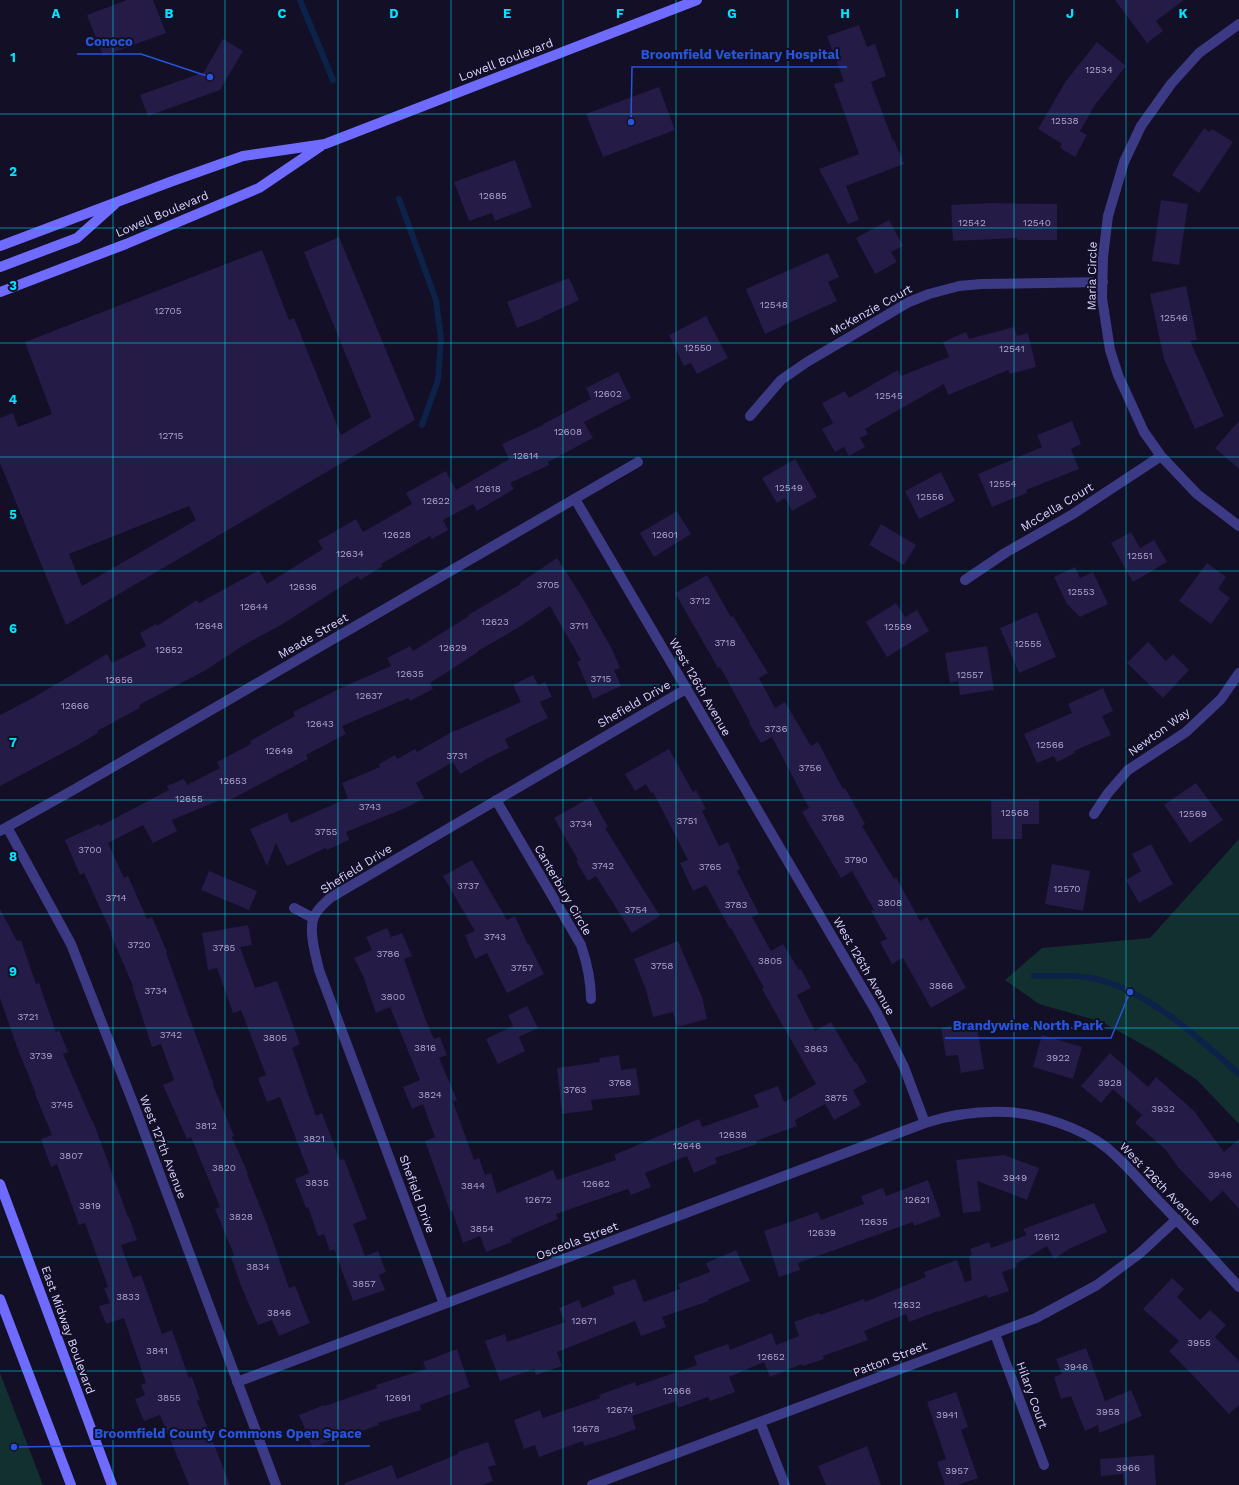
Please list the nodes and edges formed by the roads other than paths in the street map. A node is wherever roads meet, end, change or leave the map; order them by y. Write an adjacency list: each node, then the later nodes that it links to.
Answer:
1 (697, 0): 3 (main road, Lowell Boulevard)
2 (1239, 24): 7 (street, Maria Circle)
3 (325, 144): 4 (main road, Lowell Boulevard); 8 (main road, Lowell Boulevard)
4 (120, 200): 5 (main road, Lowell Boulevard); 6 (main road)
5 (0, 246)
6 (0, 267)
7 (1103, 282): 9 (street, McKenzie Court); 10 (street, Maria Circle)
8 (0, 292)
9 (750, 416)
10 (1161, 456): 13 (street, Maria Circle); 14 (street, McCella Court)
11 (638, 462): 12 (street, Meade Street)
12 (575, 499): 16 (street, West 126th Avenue); 19 (street, Meade Street)
13 (1239, 526)
14 (965, 580)
15 (1239, 672): 18 (street, Newton Way)
16 (686, 689): 17 (street, Shefield Drive); 23 (street, West 126th Avenue)
17 (496, 800): 21 (street, Shefield Drive); 22 (street, Canterbury Circle)
18 (1094, 814)
19 (4, 829): 30 (street, West 127th Avenue)
20 (294, 908): 21 (street)
21 (313, 918): 28 (street, Shefield Drive)
22 (591, 999)
23 (925, 1123): 25 (street, West 126th Avenue); 28 (street, Osceola Street)
24 (0, 1184): 34 (main road, East Midway Boulevard)
25 (1177, 1219): 26 (street, West 126th Avenue); 29 (street, Patton Street)
26 (1239, 1287)
27 (0, 1298): 33 (main road)
28 (444, 1304): 30 (street, Osceola Street)
29 (995, 1334): 31 (street, Patton Street); 32 (street, Hilary Court)
30 (237, 1382): 35 (street, West 127th Avenue)
31 (760, 1422): 36 (street, Patton Street); 37 (street)
32 (1044, 1465)
33 (71, 1485)
34 (112, 1485)
35 (276, 1485)
36 (592, 1485)
37 (784, 1485)

